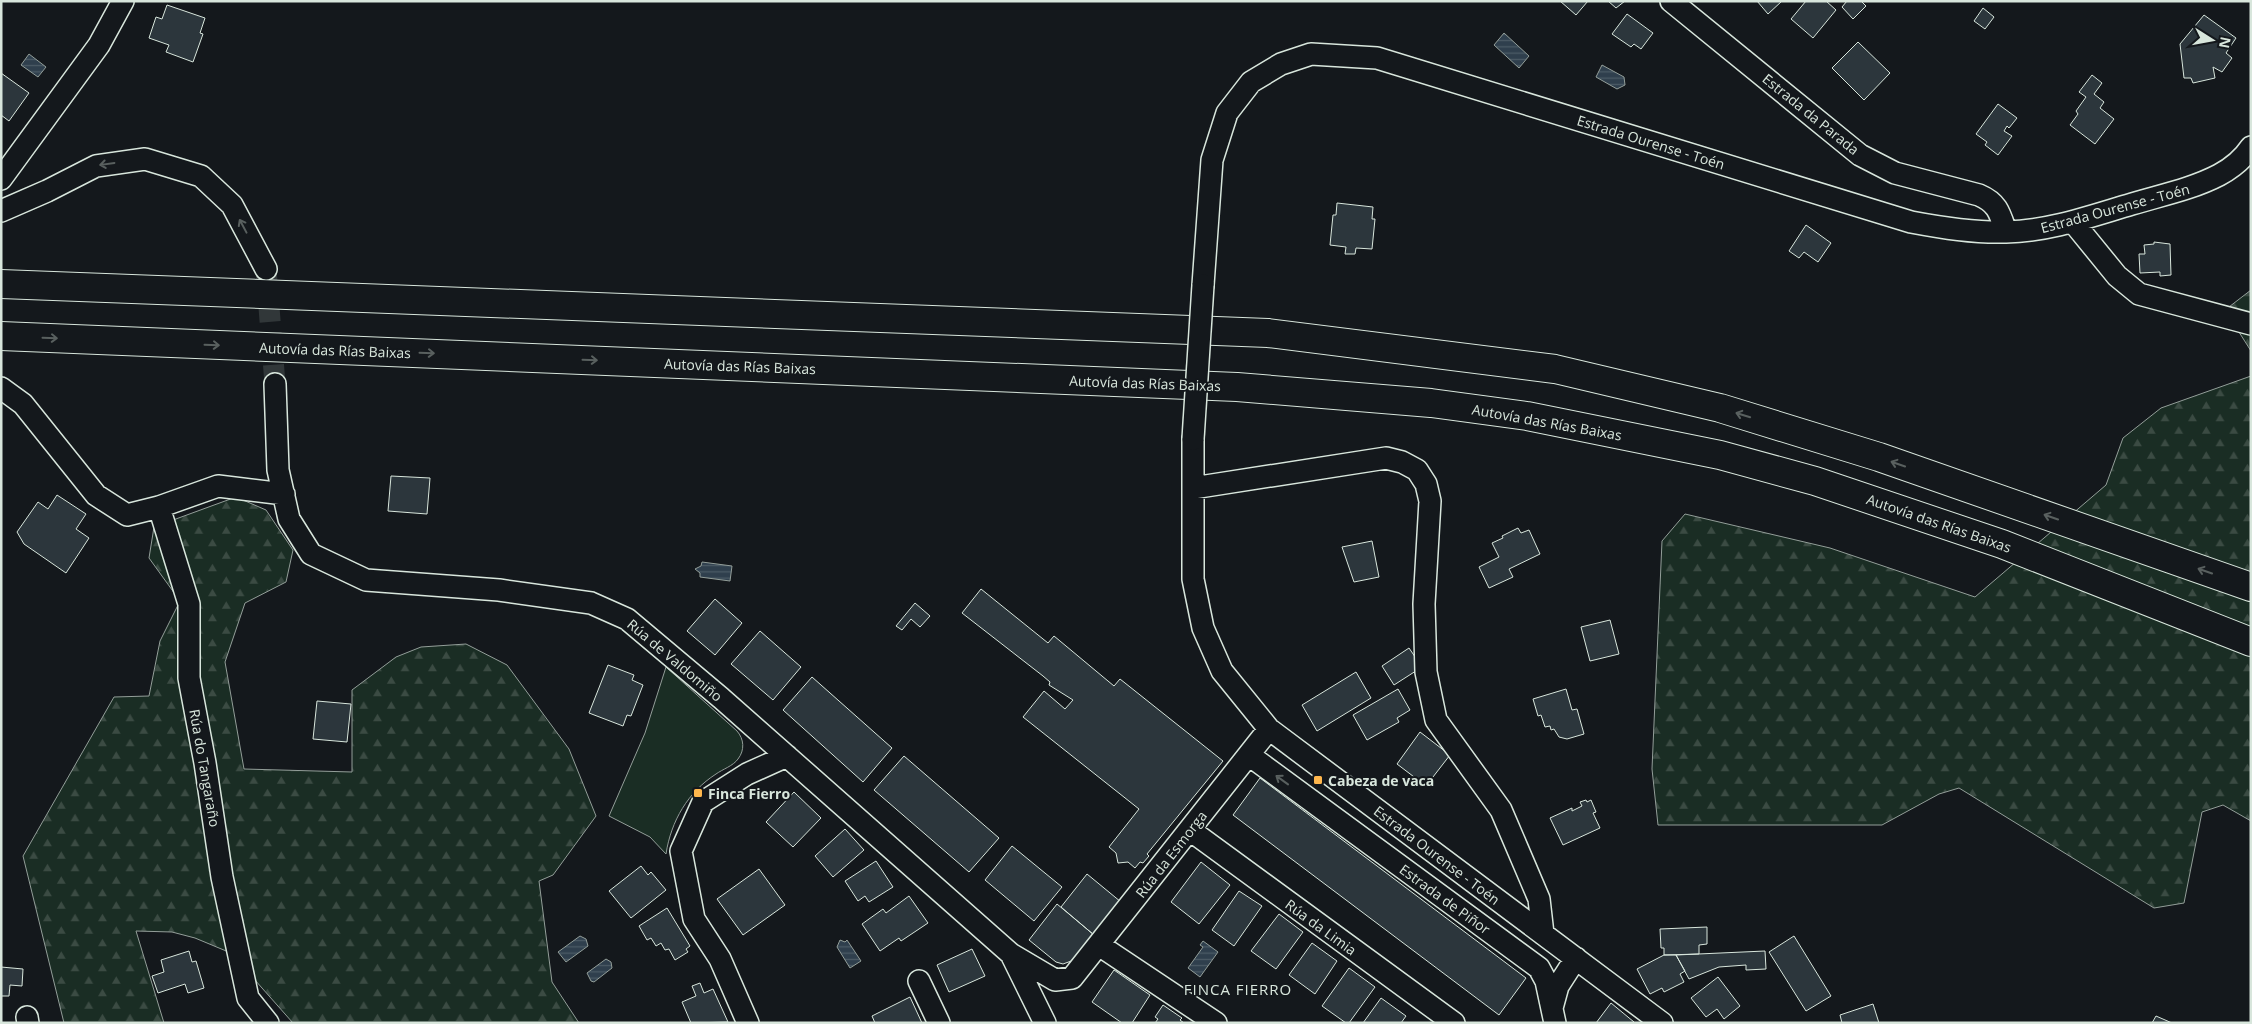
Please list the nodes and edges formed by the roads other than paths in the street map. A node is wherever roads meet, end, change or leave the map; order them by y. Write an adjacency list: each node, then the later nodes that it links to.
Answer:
1 (123, 1): 4 (street)
2 (1671, 1): 7 (street, Estrada da Parada)
3 (2251, 147): 6 (street, Estrada Ourense - Toén)
4 (1, 179)
5 (1, 211): 8 (street, one-way to 5)
6 (2073, 222): 7 (street, Estrada Ourense - Toén); 10 (street)
7 (2006, 232): 14 (street, Estrada Ourense - Toén, bridge)
8 (266, 269)
9 (1, 284): 17 (highway, one-way to 9)
10 (2251, 324)
11 (1, 336): 18 (highway, Autovía das Rías Baixas, one-way to 18)
12 (274, 384): 15 (street, Rúa de Valdomiño)
13 (1, 388): 16 (street)
14 (1194, 488): 19 (street, Estrada Ourense - Toén); 25 (street)
15 (284, 494): 16 (street); 21 (street, Rúa de Valdomiño)
16 (159, 507): 32 (street, Rúa do Tangaraño)
17 (2251, 587)
18 (2251, 642)
19 (1269, 729): 20 (street, Rúa da Esmorga); 22 (street, Estrada Ourense - Toén)
20 (1249, 755): 23 (street, Estrada de Piñor, one-way to 20); 24 (street, Rúa da Esmorga)
21 (787, 756): 27 (street, Rúa de Valdomiño); 33 (street)
22 (1335, 778): 23 (street); 25 (street, Estrada Ourense - Toén)
23 (1316, 804): 31 (street, Estrada de Piñor)
24 (1190, 830): 26 (street, Rúa da Esmorga); 37 (street, Rúa da Limia)
25 (1543, 934): 28 (street, Estrada Ourense - Toén)
26 (1099, 945): 29 (street, Rúa da Esmorga); 36 (street)
27 (1011, 954): 29 (street, Rúa de Valdomiño); 35 (street, Rúa de Valdomiño)
28 (1576, 958): 31 (street); 39 (street, Estrada Ourense - Toén)
29 (1072, 978)
30 (920, 981): 34 (street)
31 (1554, 1015): 38 (street)
32 (268, 1023)
33 (748, 1023)
34 (939, 1023)
35 (1045, 1023)
36 (1216, 1023)
37 (1454, 1023)
38 (1537, 1023)
39 (1662, 1023)

